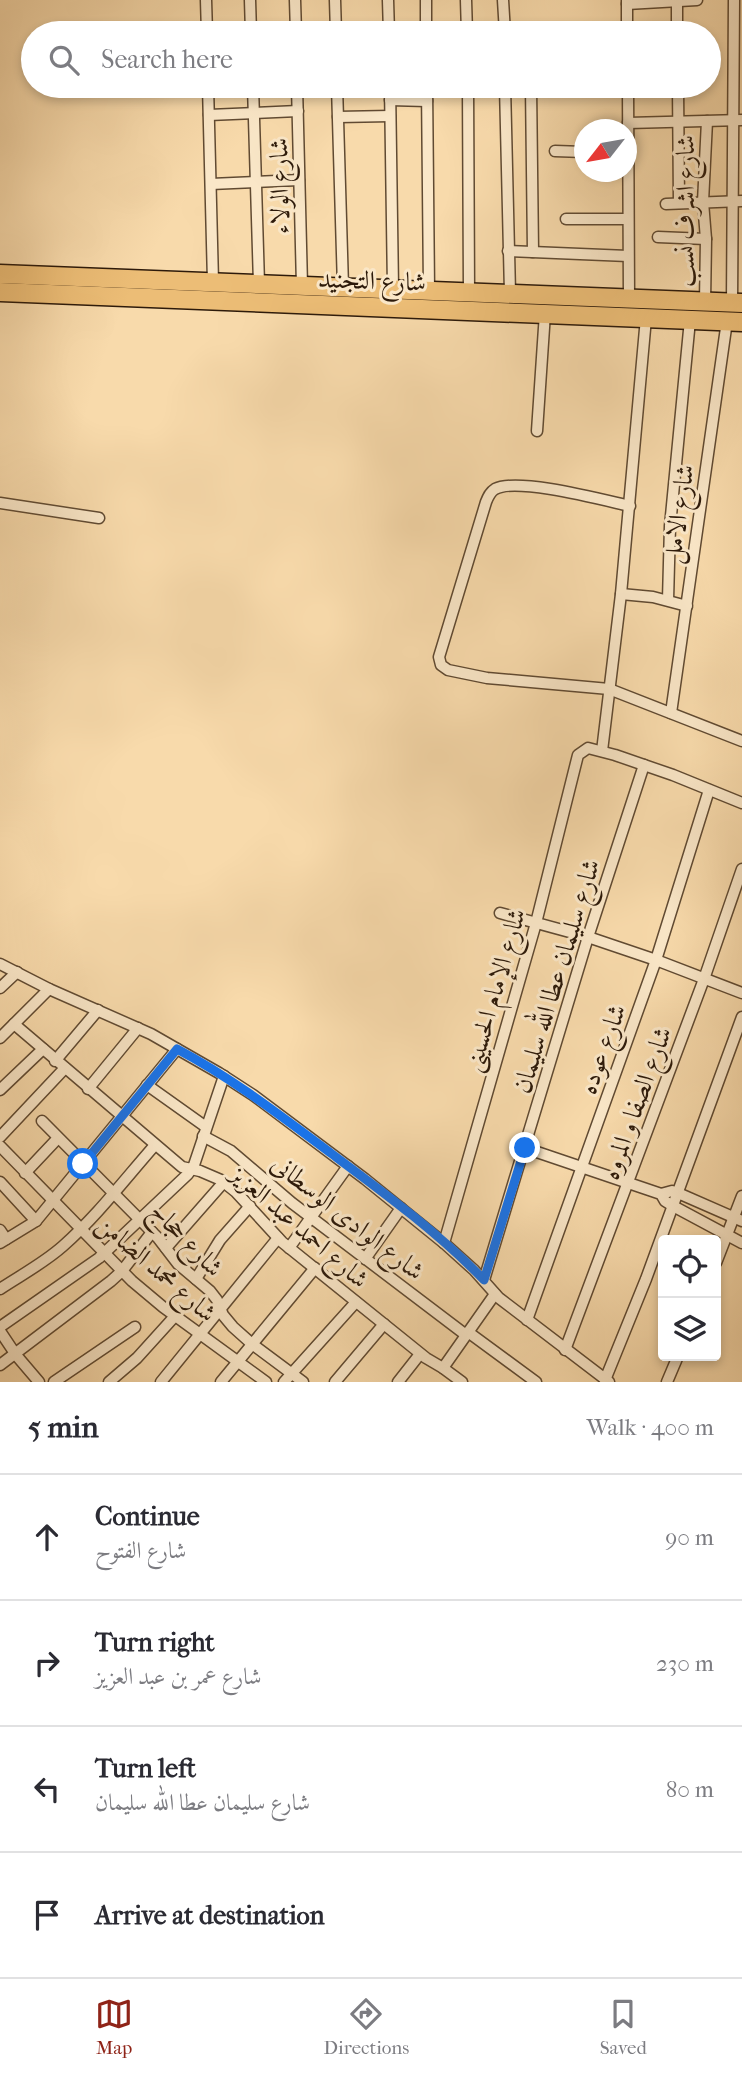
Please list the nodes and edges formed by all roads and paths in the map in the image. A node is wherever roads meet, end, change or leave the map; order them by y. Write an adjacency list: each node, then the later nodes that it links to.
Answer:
1 (206, 0): 13 (street)
2 (250, 0): 14 (street)
3 (295, 0): 15 (street)
4 (335, 0): 16 (street)
5 (388, 0): 17 (street)
6 (426, 0): 18 (street)
7 (466, 0): 19 (street)
8 (503, 0): 20 (street)
9 (697, 0): 11 (street)
10 (734, 0): 40 (street)
11 (677, 1): 12 (street); 22 (street)
12 (627, 2): 21 (street)
13 (207, 21)
14 (251, 21)
15 (296, 21)
16 (336, 21)
17 (389, 21)
18 (426, 21)
19 (467, 21)
20 (504, 21)
21 (627, 21)
22 (677, 21)
23 (208, 98): 36 (street)
24 (253, 98): 35 (street)
25 (297, 98): 34 (street, شارع الولاء)
26 (337, 98): 38 (street)
27 (468, 98): 69 (street)
28 (505, 98): 58 (street)
29 (531, 98): 59 (street)
30 (628, 98): 39 (street)
31 (678, 98): 41 (street)
32 (390, 100): 33 (street); 37 (street)
33 (427, 101): 67 (street)
34 (298, 111): 35 (street); 46 (street, شارع الولاء)
35 (253, 113): 36 (street); 47 (street)
36 (209, 115): 49 (street)
37 (390, 116): 38 (street); 66 (street)
38 (338, 117): 65 (street)
39 (628, 119)
40 (738, 120): 42 (street); 50 (street)
41 (679, 121): 42 (street); 43 (street); 52 (street)
42 (706, 121): 51 (street, شارع اشرف نسب)
43 (637, 123)
44 (555, 151): 45 (street)
45 (574, 152)
46 (299, 180): 47 (street); 64 (street, شارع الولاء)
47 (255, 182): 49 (street); 63 (street)
48 (627, 182): 55 (street)
49 (211, 184): 62 (street)
50 (738, 201): 51 (street); 73 (street)
51 (703, 202): 52 (street); 57 (street, شارع اشرف نسب)
52 (679, 203): 53 (street)
53 (666, 204)
54 (566, 219): 55 (street)
55 (628, 219): 60 (street)
56 (658, 237): 57 (street)
57 (706, 239): 72 (street, شارع اشرف نسب)
58 (508, 251): 59 (street); 70 (street)
59 (533, 252): 60 (street)
60 (628, 257): 71 (street)
61 (0, 274): 62 (highway, شارع التجنيد)
62 (214, 282): 63 (highway, شارع التجنيد)
63 (258, 284): 64 (highway, شارع التجنيد)
64 (302, 286): 65 (highway, شارع التجنيد)
65 (343, 287): 66 (highway, شارع التجنيد)
66 (393, 289): 67 (highway, شارع التجنيد)
67 (429, 290): 69 (highway, شارع التجنيد)
68 (0, 292): 74 (highway, شارع التجنيد)
69 (469, 292): 70 (highway, شارع التجنيد)
70 (510, 293): 71 (highway, شارع التجنيد)
71 (629, 298): 72 (highway, شارع التجنيد)
72 (705, 302): 73 (highway, شارع التجنيد)
73 (737, 303)
74 (545, 313): 75 (highway, شارع التجنيد); 78 (street)
75 (646, 318): 76 (highway, شارع التجنيد); 80 (street)
76 (690, 320): 77 (highway, شارع التجنيد); 83 (street)
77 (734, 322): 84 (street, شارع الامل)
78 (537, 431)
79 (0, 503): 81 (street)
80 (629, 506): 82 (street); 85 (street)
81 (100, 518)
82 (621, 594): 83 (street); 85 (street)
83 (668, 600): 84 (street)
84 (687, 606): 86 (street, شارع الامل)
85 (609, 689): 86 (street); 88 (street)
86 (671, 713): 87 (street)
87 (742, 741)
88 (602, 751): 89 (street); 94 (street, شارع الإمام الحسينى)
89 (644, 765): 90 (street); 95 (street, شارع سليمان عطا الله سليمان)
90 (709, 790): 91 (street); 96 (street, شارع عوده)
91 (742, 803)
92 (742, 869): 99 (street, شارع الصفا و المروه)
93 (500, 913): 94 (street)
94 (536, 923): 95 (street); 149 (street, شارع الإمام الحسينى)
95 (588, 937): 96 (street); 123 (street, شارع سليمان عطا الله سليمان)
96 (656, 960): 99 (street); 126 (street, شارع عوده)
97 (0, 964): 98 (street)
98 (17, 972): 100 (street); 101 (street)
99 (704, 979): 102 (street); 131 (street, شارع الصفا و المروه)
100 (0, 988)
101 (49, 989): 103 (street); 105 (street)
102 (742, 993)
103 (98, 1010): 106 (street); 110 (street)
104 (742, 1017): 133 (street)
105 (14, 1024): 107 (street); 108 (street, شارع احمد عبد العزيز)
106 (138, 1028): 109 (street); 114 (street)
107 (0, 1038)
108 (43, 1049): 110 (street, شارع احمد عبد العزيز); 115 (street)
109 (177, 1049): 112 (street); 113 (street)
110 (55, 1060): 111 (street, شارع احمد عبد العزيز)
111 (65, 1068): 114 (street, شارع احمد عبد العزيز); 119 (street)
112 (224, 1076): 118 (street); 125 (street)
113 (147, 1085): 116 (street); 118 (street, شارع الوادى الوسطانى)
114 (88, 1089): 116 (street, شارع احمد عبد العزيز)
115 (0, 1090)
116 (121, 1117): 122 (street, شارع احمد عبد العزيز); 124 (street)
117 (43, 1121): 120 (street, شارع حجاج)
118 (204, 1131): 127 (street); 140 (street, شارع الوادى الوسطانى)
119 (0, 1137)
120 (58, 1138): 124 (street, شارع حجاج); 128 (street)
121 (0, 1146): 128 (street, شارع محمد الضامن)
122 (155, 1146): 127 (street, شارع احمد عبد العزيز); 132 (street)
123 (525, 1148): 126 (street); 159 (street, شارع سليمان عطا الله سليمان)
124 (83, 1164): 132 (street, شارع حجاج); 136 (street)
125 (348, 1166): 139 (street); 140 (street)
126 (582, 1167): 131 (street); 165 (street, شارع عوده)
127 (191, 1170): 130 (street, شارع احمد عبد العزيز); 142 (street)
128 (25, 1173): 136 (street, شارع محمد الضامن)
129 (0, 1182): 143 (street)
130 (223, 1182): 137 (street, شارع احمد عبد العزيز); 151 (street)
131 (629, 1183): 134 (street); 172 (street, شارع الصفا و المروه)
132 (113, 1193): 142 (street, شارع حجاج); 144 (street)
133 (678, 1193): 134 (street); 138 (street); 141 (street)
134 (661, 1194): 138 (street)
135 (742, 1196): 141 (street)
136 (53, 1202): 143 (street); 144 (street, شارع محمد الضامن)
137 (250, 1206): 148 (street, شارع احمد عبد العزيز); 158 (street)
138 (673, 1206): 146 (street); 181 (street)
139 (401, 1208): 149 (street); 155 (street)
140 (311, 1217): 152 (street); 155 (street, شارع الوادى الوسطانى)
141 (738, 1220): 146 (street)
142 (140, 1221): 145 (street, شارع حجاج); 154 (street)
143 (36, 1222): 147 (street)
144 (80, 1229): 154 (street, شارع محمد الضامن); 160 (street)
145 (152, 1232): 151 (street, شارع حجاج); 157 (street)
146 (727, 1236): 150 (street); 153 (street)
147 (2, 1237)
148 (278, 1238): 152 (street, شارع احمد عبد العزيز); 163 (street)
149 (444, 1243): 159 (street)
150 (742, 1243)
151 (166, 1248): 158 (street, شارع حجاج)
152 (289, 1248): 156 (street, شارع احمد عبد العزيز)
153 (721, 1251)
154 (104, 1253): 157 (street, شارع محمد الضامن); 168 (street)
155 (365, 1259): 169 (street, شارع الوادى الوسطانى)
156 (314, 1268): 162 (street, شارع احمد عبد العزيز); 171 (street)
157 (122, 1271): 164 (street, شارع محمد الضامن); 174 (street)
158 (196, 1279): 163 (street, شارع حجاج)
159 (484, 1280): 161 (street)
160 (0, 1289)
161 (495, 1294): 165 (street); 169 (street)
162 (356, 1302): 166 (street, شارع احمد عبد العزيز); 179 (street)
163 (221, 1308): 170 (street); 171 (street, شارع حجاج)
164 (175, 1316): 170 (street, شارع محمد الضامن); 184 (street)
165 (527, 1320): 172 (street)
166 (384, 1324): 173 (street, شارع احمد عبد العزيز); 189 (street)
167 (135, 1327): 183 (street)
168 (0, 1329): 174 (street)
169 (467, 1334): 178 (street); 191 (street, شارع الوادى الوسطانى)
170 (200, 1335): 176 (street, شارع محمد الضامن); 185 (street)
171 (252, 1344): 176 (street); 179 (street, شارع حجاج)
172 (565, 1350): 181 (street)
173 (420, 1354): 178 (street, شارع احمد عبد العزيز); 190 (street)
174 (16, 1355): 177 (street); 182 (street)
175 (676, 1361): 192 (street)
176 (237, 1362): 186 (street); 187 (street, شارع محمد الضامن)
177 (0, 1365)
178 (443, 1368): 180 (street, شارع احمد عبد العزيز)
179 (287, 1378): 188 (street, شارع حجاج)
180 (460, 1381)
181 (607, 1381)
182 (39, 1382)
183 (54, 1382)
184 (109, 1382)
185 (161, 1382)
186 (221, 1382)
187 (266, 1382)
188 (303, 1382)
189 (335, 1382)
190 (398, 1382)
191 (536, 1382)
192 (667, 1382)

